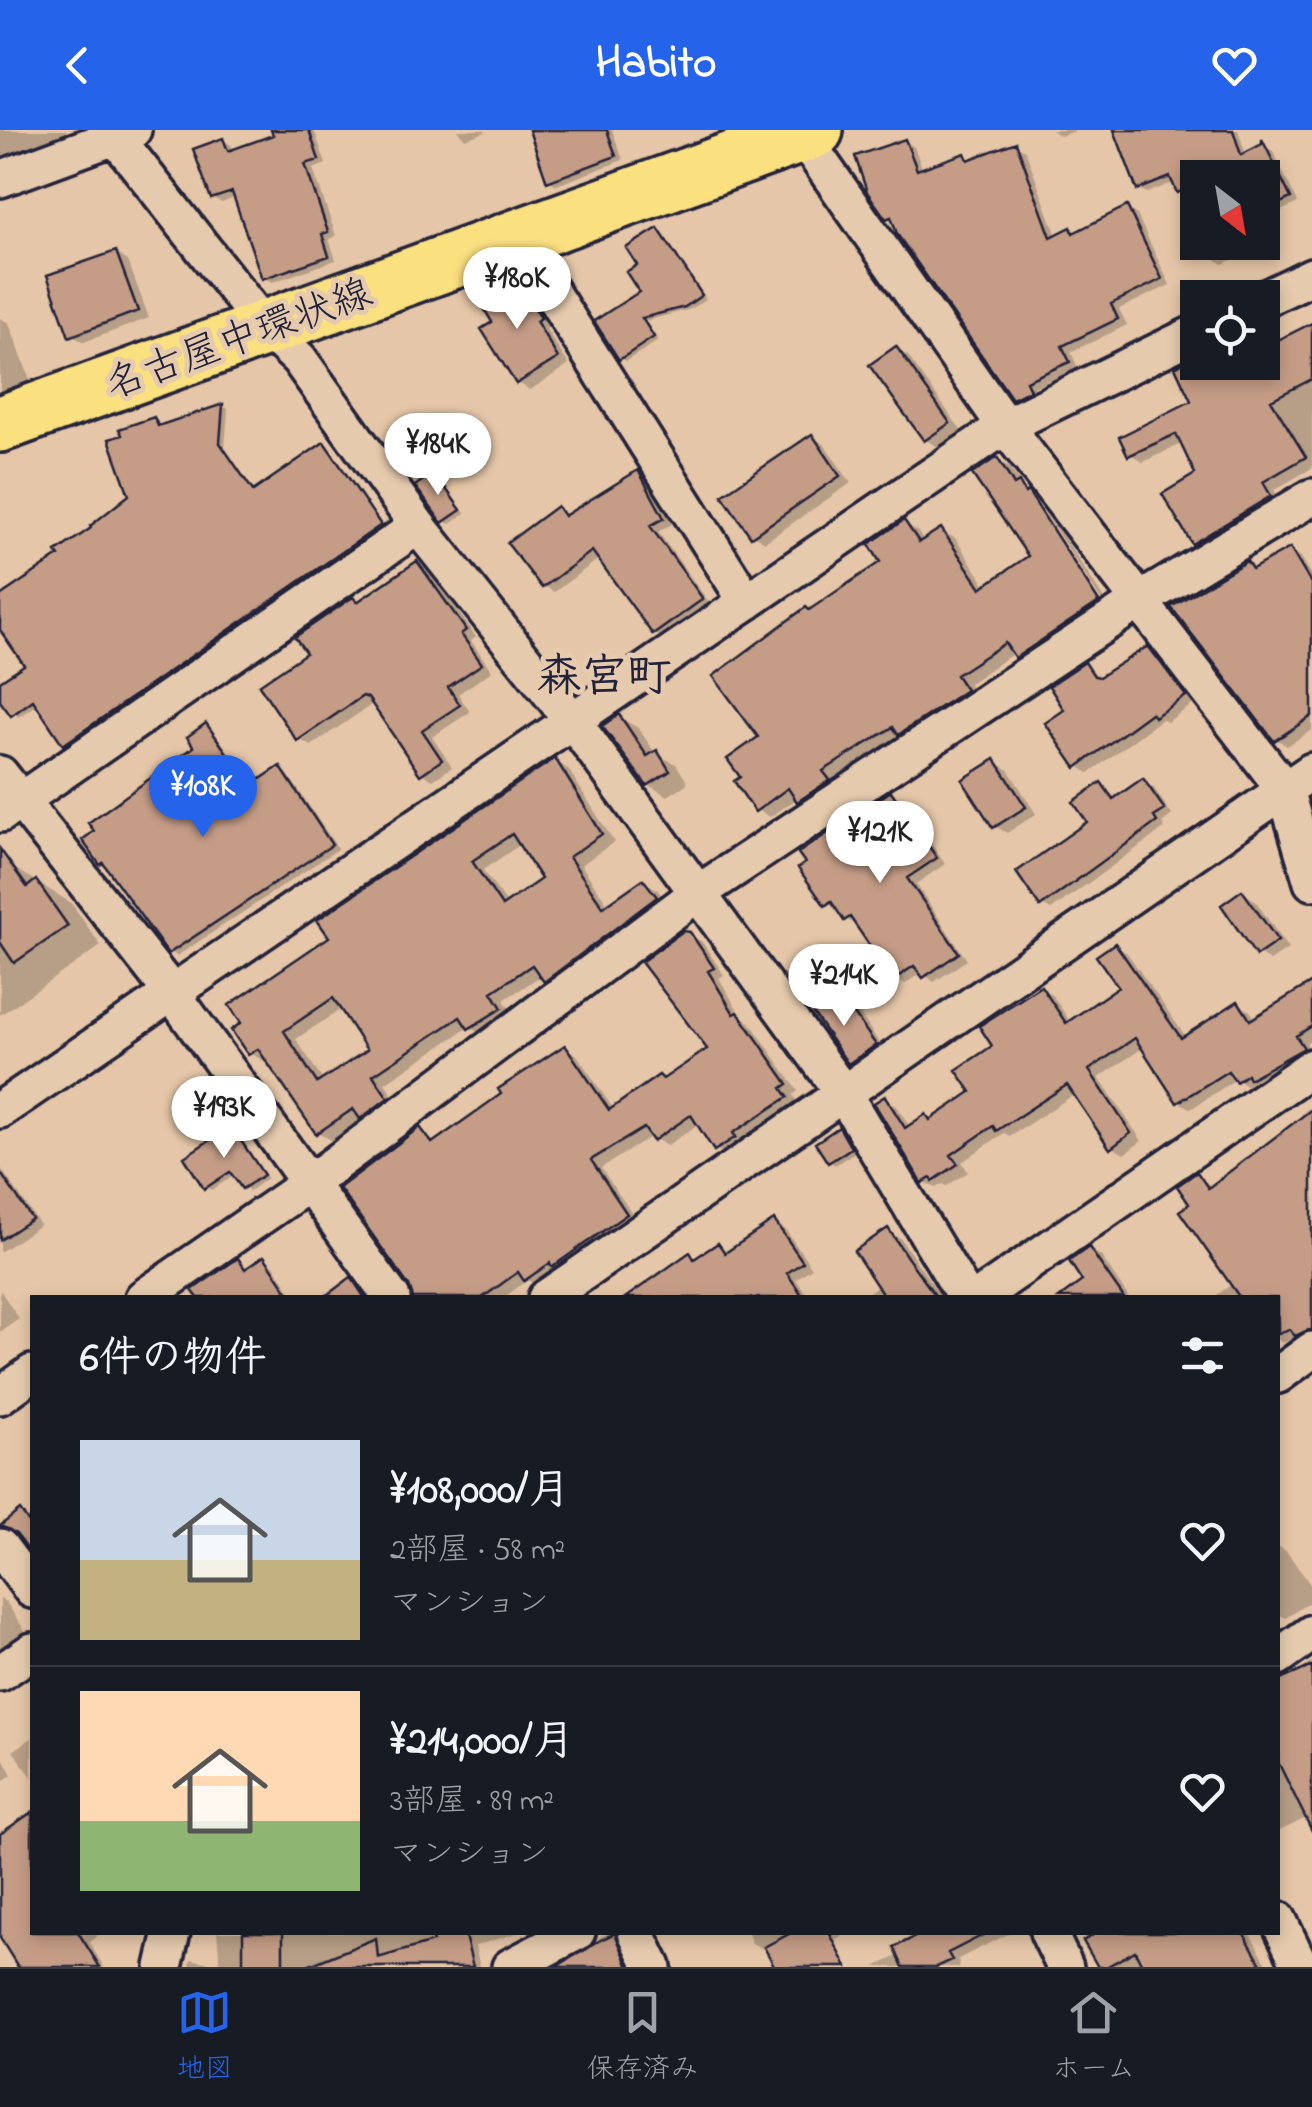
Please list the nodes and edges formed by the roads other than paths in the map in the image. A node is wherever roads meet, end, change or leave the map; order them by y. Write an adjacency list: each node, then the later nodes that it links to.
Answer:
1 (119, 132): 3 (street); 7 (street)
2 (805, 132): 4 (main road, 名古屋中環状線); 10 (street)
3 (0, 179)
4 (516, 237): 7 (main road, 名古屋中環状線); 14 (street)
5 (1312, 276): 6 (street)
6 (1280, 291)
7 (264, 326): 9 (main road, 名古屋中環状線); 12 (street)
8 (1180, 341): 10 (street)
9 (0, 424)
10 (1005, 426): 13 (street); 14 (street)
11 (1312, 496): 13 (street)
12 (418, 526): 15 (street); 17 (street)
13 (1140, 601): 16 (street); 19 (street)
14 (747, 602): 15 (street)
15 (572, 720): 19 (street); 20 (street)
16 (1298, 781): 18 (street); 22 (street)
17 (7, 796): 20 (street)
18 (1312, 882)
19 (698, 893): 22 (street); 24 (street)
20 (172, 993): 23 (street); 24 (street)
21 (1312, 1067): 29 (street)
22 (843, 1093): 27 (street); 28 (street)
23 (0, 1110)
24 (308, 1184): 25 (street); 26 (street)
25 (147, 1295)
26 (390, 1295)
27 (550, 1295)
28 (964, 1295)
29 (982, 1295)
30 (1312, 1350): 31 (street)
31 (1280, 1374)
32 (30, 1375): 33 (street)
33 (0, 1396)
34 (0, 1547): 35 (street)
35 (30, 1587)
36 (1312, 1633): 38 (street)
37 (30, 1652): 39 (street)
38 (1280, 1656)
39 (0, 1673)
40 (1280, 1924): 47 (street)
41 (171, 1935): 44 (street)
42 (571, 1935): 45 (street)
43 (637, 1935): 46 (street)
44 (164, 1967)
45 (510, 1967)
46 (653, 1967)
47 (1301, 1967)

